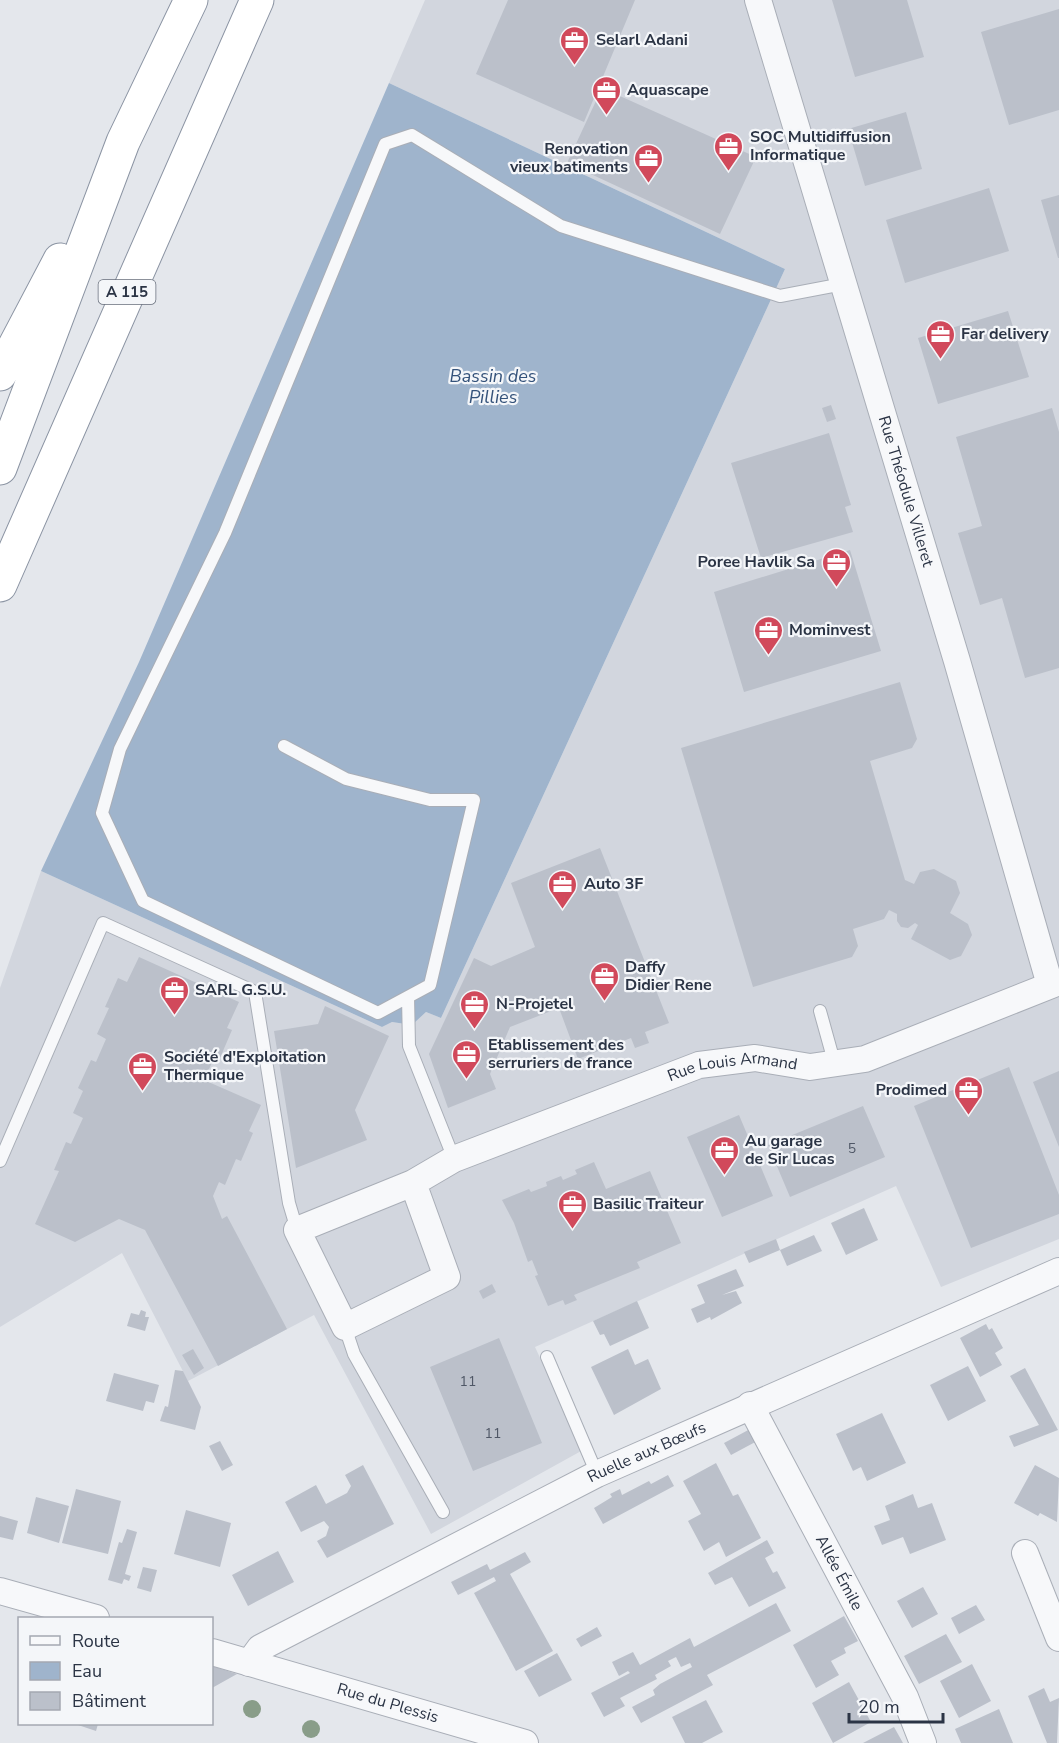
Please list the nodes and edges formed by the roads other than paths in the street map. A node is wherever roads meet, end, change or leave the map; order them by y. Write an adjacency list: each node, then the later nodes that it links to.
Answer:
1 (191, 0): 4 (highway)
2 (257, 0): 8 (highway, A 115)
3 (758, 0): 5 (street, Rue Théodule Villeret)
4 (123, 142): 6 (highway); 7 (highway)
5 (843, 284): 10 (street, Rue Théodule Villeret); 11 (lane)
6 (0, 374)
7 (0, 468)
8 (0, 585)
9 (284, 746): 11 (lane)
10 (1054, 983): 13 (street, Rue Louis Armand)
11 (408, 997): 14 (lane)
12 (820, 1011): 13 (lane)
13 (835, 1065): 14 (street, Rue Louis Armand)
14 (454, 1159): 16 (street, Rue Louis Armand)
15 (0, 1161): 17 (lane)
16 (413, 1183): 17 (street, Rue Louis Armand); 19 (street)
17 (297, 1230): 19 (street)
18 (1059, 1271): 21 (street, Ruelle aux Bœufs)
19 (345, 1327): 23 (lane)
20 (547, 1357): 22 (lane)
21 (750, 1405): 22 (street, Ruelle aux Bœufs); 31 (street, Allée Émile)
22 (597, 1474): 29 (street, Ruelle aux Bœufs)
23 (443, 1512)
24 (1025, 1552): 27 (street)
25 (0, 1591): 26 (street)
26 (92, 1617)
27 (1059, 1638)
28 (213, 1652): 29 (street, Rue du Plessis)
29 (249, 1663): 30 (street, Rue du Plessis)
30 (525, 1743)
31 (923, 1743)

